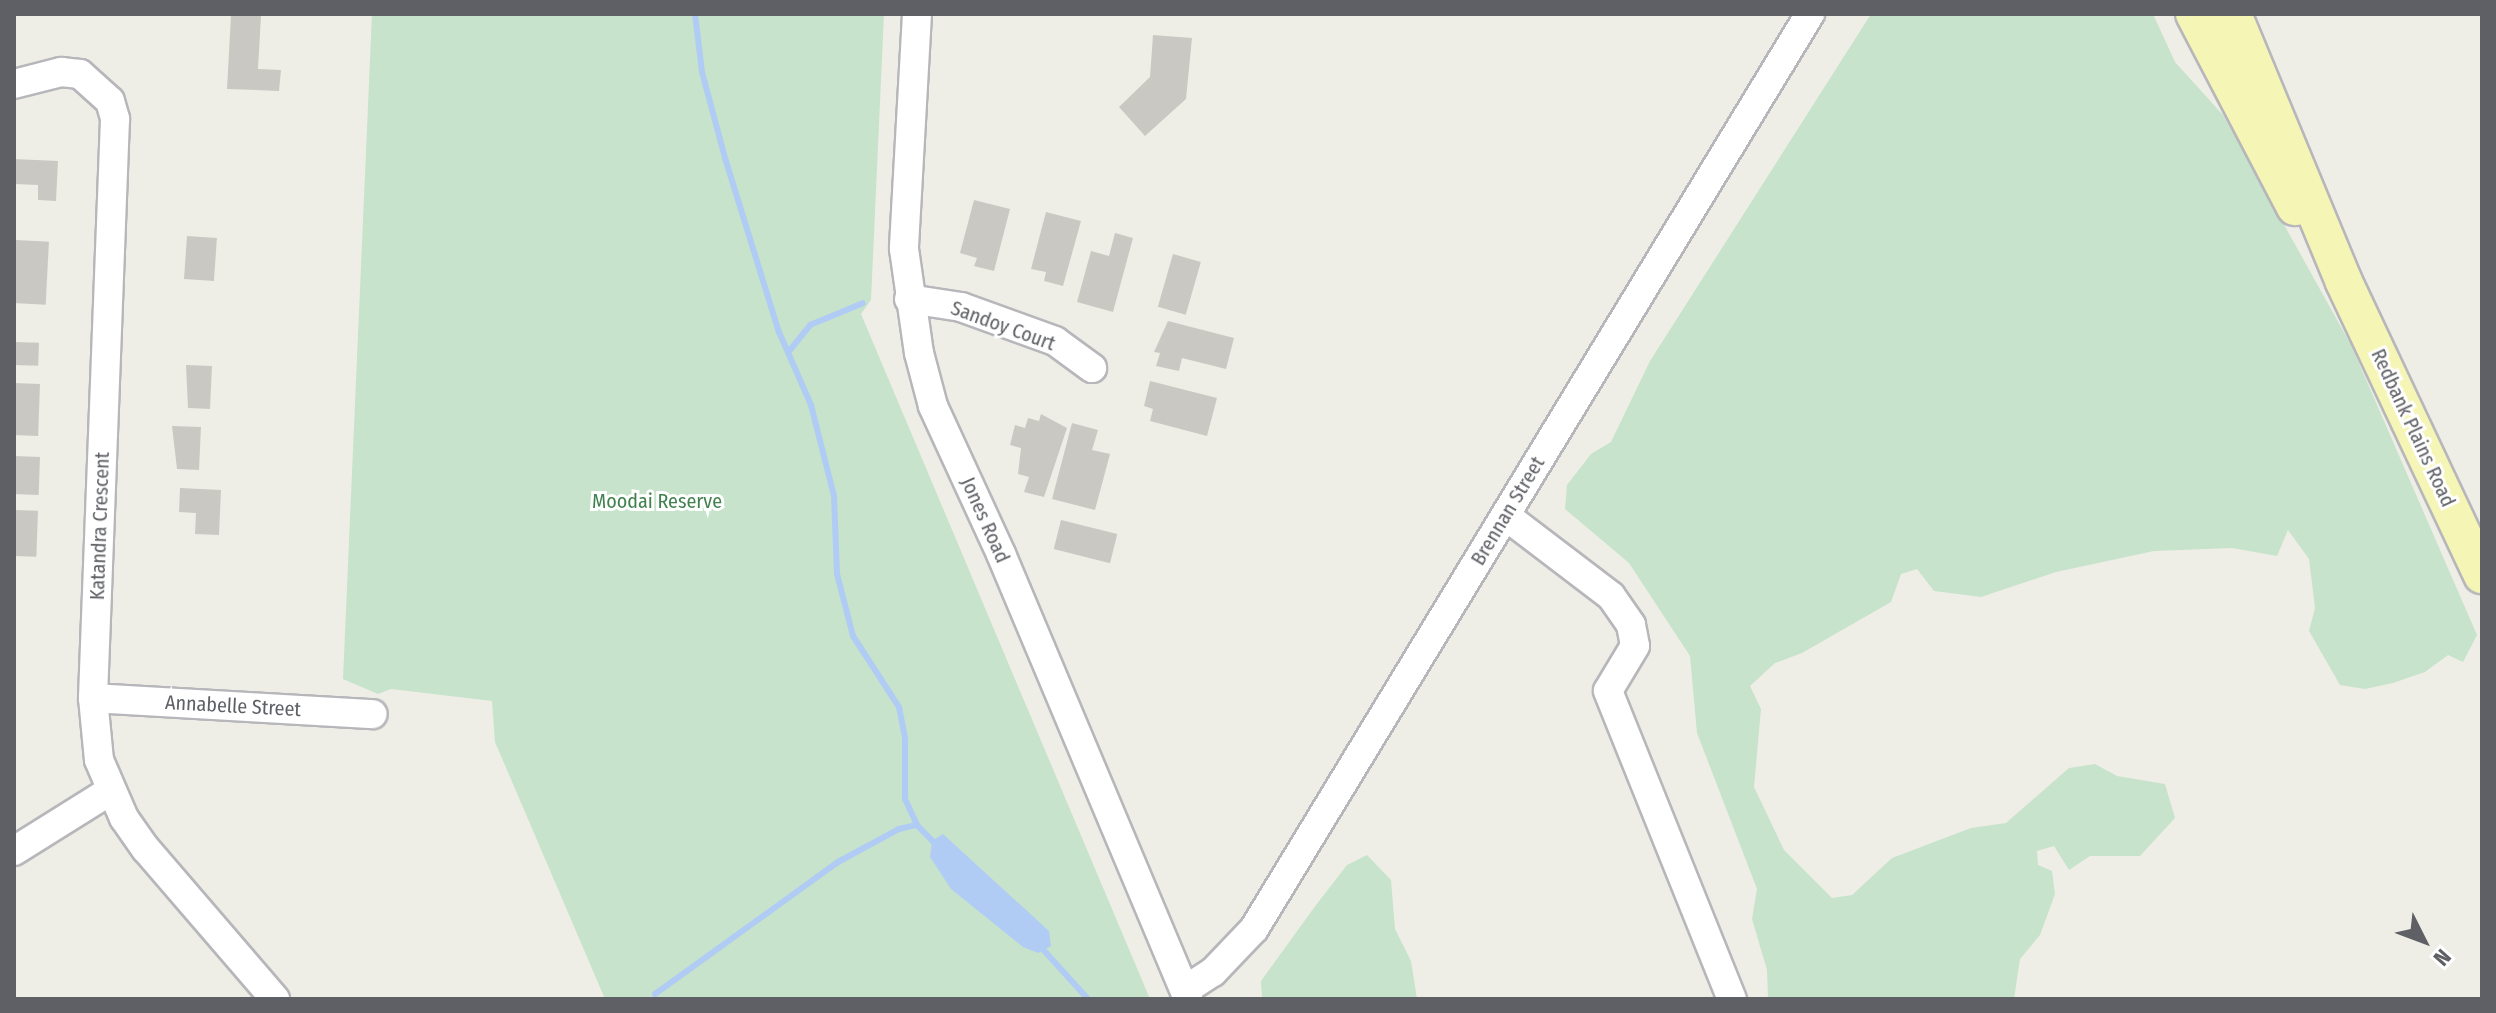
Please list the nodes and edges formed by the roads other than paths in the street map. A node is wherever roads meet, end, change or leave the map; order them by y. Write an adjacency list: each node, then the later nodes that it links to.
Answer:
1 (917, 14): 7 (street, Jones Road)
2 (1810, 14): 9 (street, Brennan Street)
3 (2194, 14): 6 (main road, Redbank Plains Road)
4 (2233, 14): 6 (main road, Redbank Plains Road)
5 (14, 84): 11 (street, Katandra Crescent)
6 (2344, 282): 10 (main road, Redbank Plains Road)
7 (909, 299): 8 (street, Sandoy Court); 15 (street, Jones Road)
8 (1092, 368)
9 (1506, 516): 15 (street, Brennan Street); 17 (street)
10 (2482, 575)
11 (93, 698): 12 (street, Annabelle Street); 13 (street, Katandra Crescent)
12 (373, 714)
13 (110, 791): 14 (street); 16 (street, Katandra Crescent)
14 (14, 851)
15 (1187, 995)
16 (275, 999)
17 (1732, 999)

